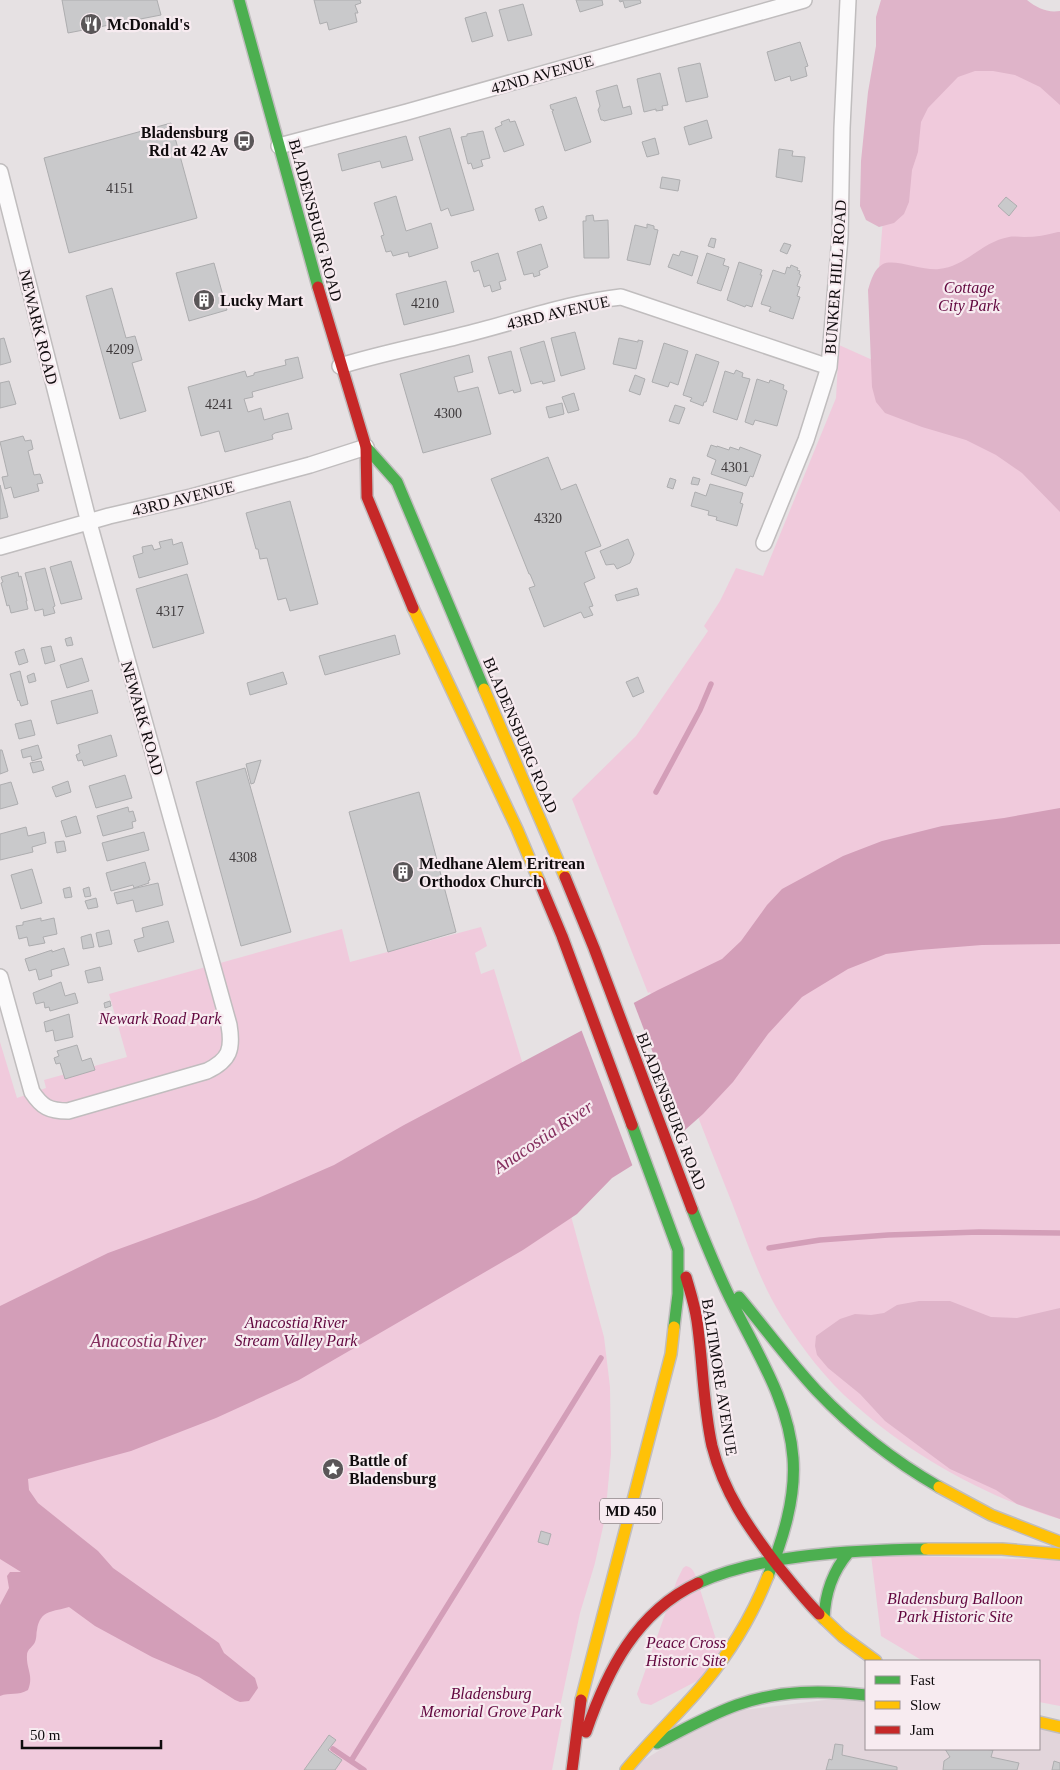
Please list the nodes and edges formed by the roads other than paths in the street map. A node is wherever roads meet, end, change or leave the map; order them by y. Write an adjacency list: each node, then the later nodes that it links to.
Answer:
1 (239, 0): 4 (main road, BLADENSBURG ROAD)
2 (804, 0): 4 (street, 42ND AVENUE)
3 (848, 0): 7 (street, BUNKER HILL ROAD)
4 (279, 146): 6 (main road, BLADENSBURG ROAD)
5 (0, 172): 9 (street, NEWARK ROAD)
6 (340, 366): 7 (street, 43RD AVENUE); 8 (main road, BLADENSBURG ROAD)
7 (828, 367): 10 (street, BUNKER HILL ROAD)
8 (366, 447): 9 (street, 43RD AVENUE); 13 (main road, BLADENSBURG ROAD); 14 (main road, BLADENSBURG ROAD)
9 (89, 523): 11 (street, 43RD AVENUE); 12 (street, NEWARK ROAD)
10 (764, 543)
11 (0, 547)
12 (0, 978)
13 (678, 1250): 18 (main road, BALTIMORE AVENUE); 25 (main road, BLADENSBURG ROAD / MD 450)
14 (719, 1274): 15 (main road, BALTIMORE AVENUE); 18 (main road, BLADENSBURG ROAD)
15 (1060, 1542)
16 (849, 1552): 17 (main road); 18 (main road); 19 (main road)
17 (1060, 1554)
18 (774, 1560): 19 (main road, BALTIMORE AVENUE); 24 (main road, BLADENSBURG ROAD); 25 (main road)
19 (824, 1620): 20 (main road, BALTIMORE AVENUE)
20 (875, 1660)
21 (865, 1695): 24 (main road)
22 (1040, 1722): 23 (main road)
23 (1060, 1727)
24 (641, 1751): 26 (main road, BLADENSBURG ROAD)
25 (573, 1770)
26 (626, 1770)

